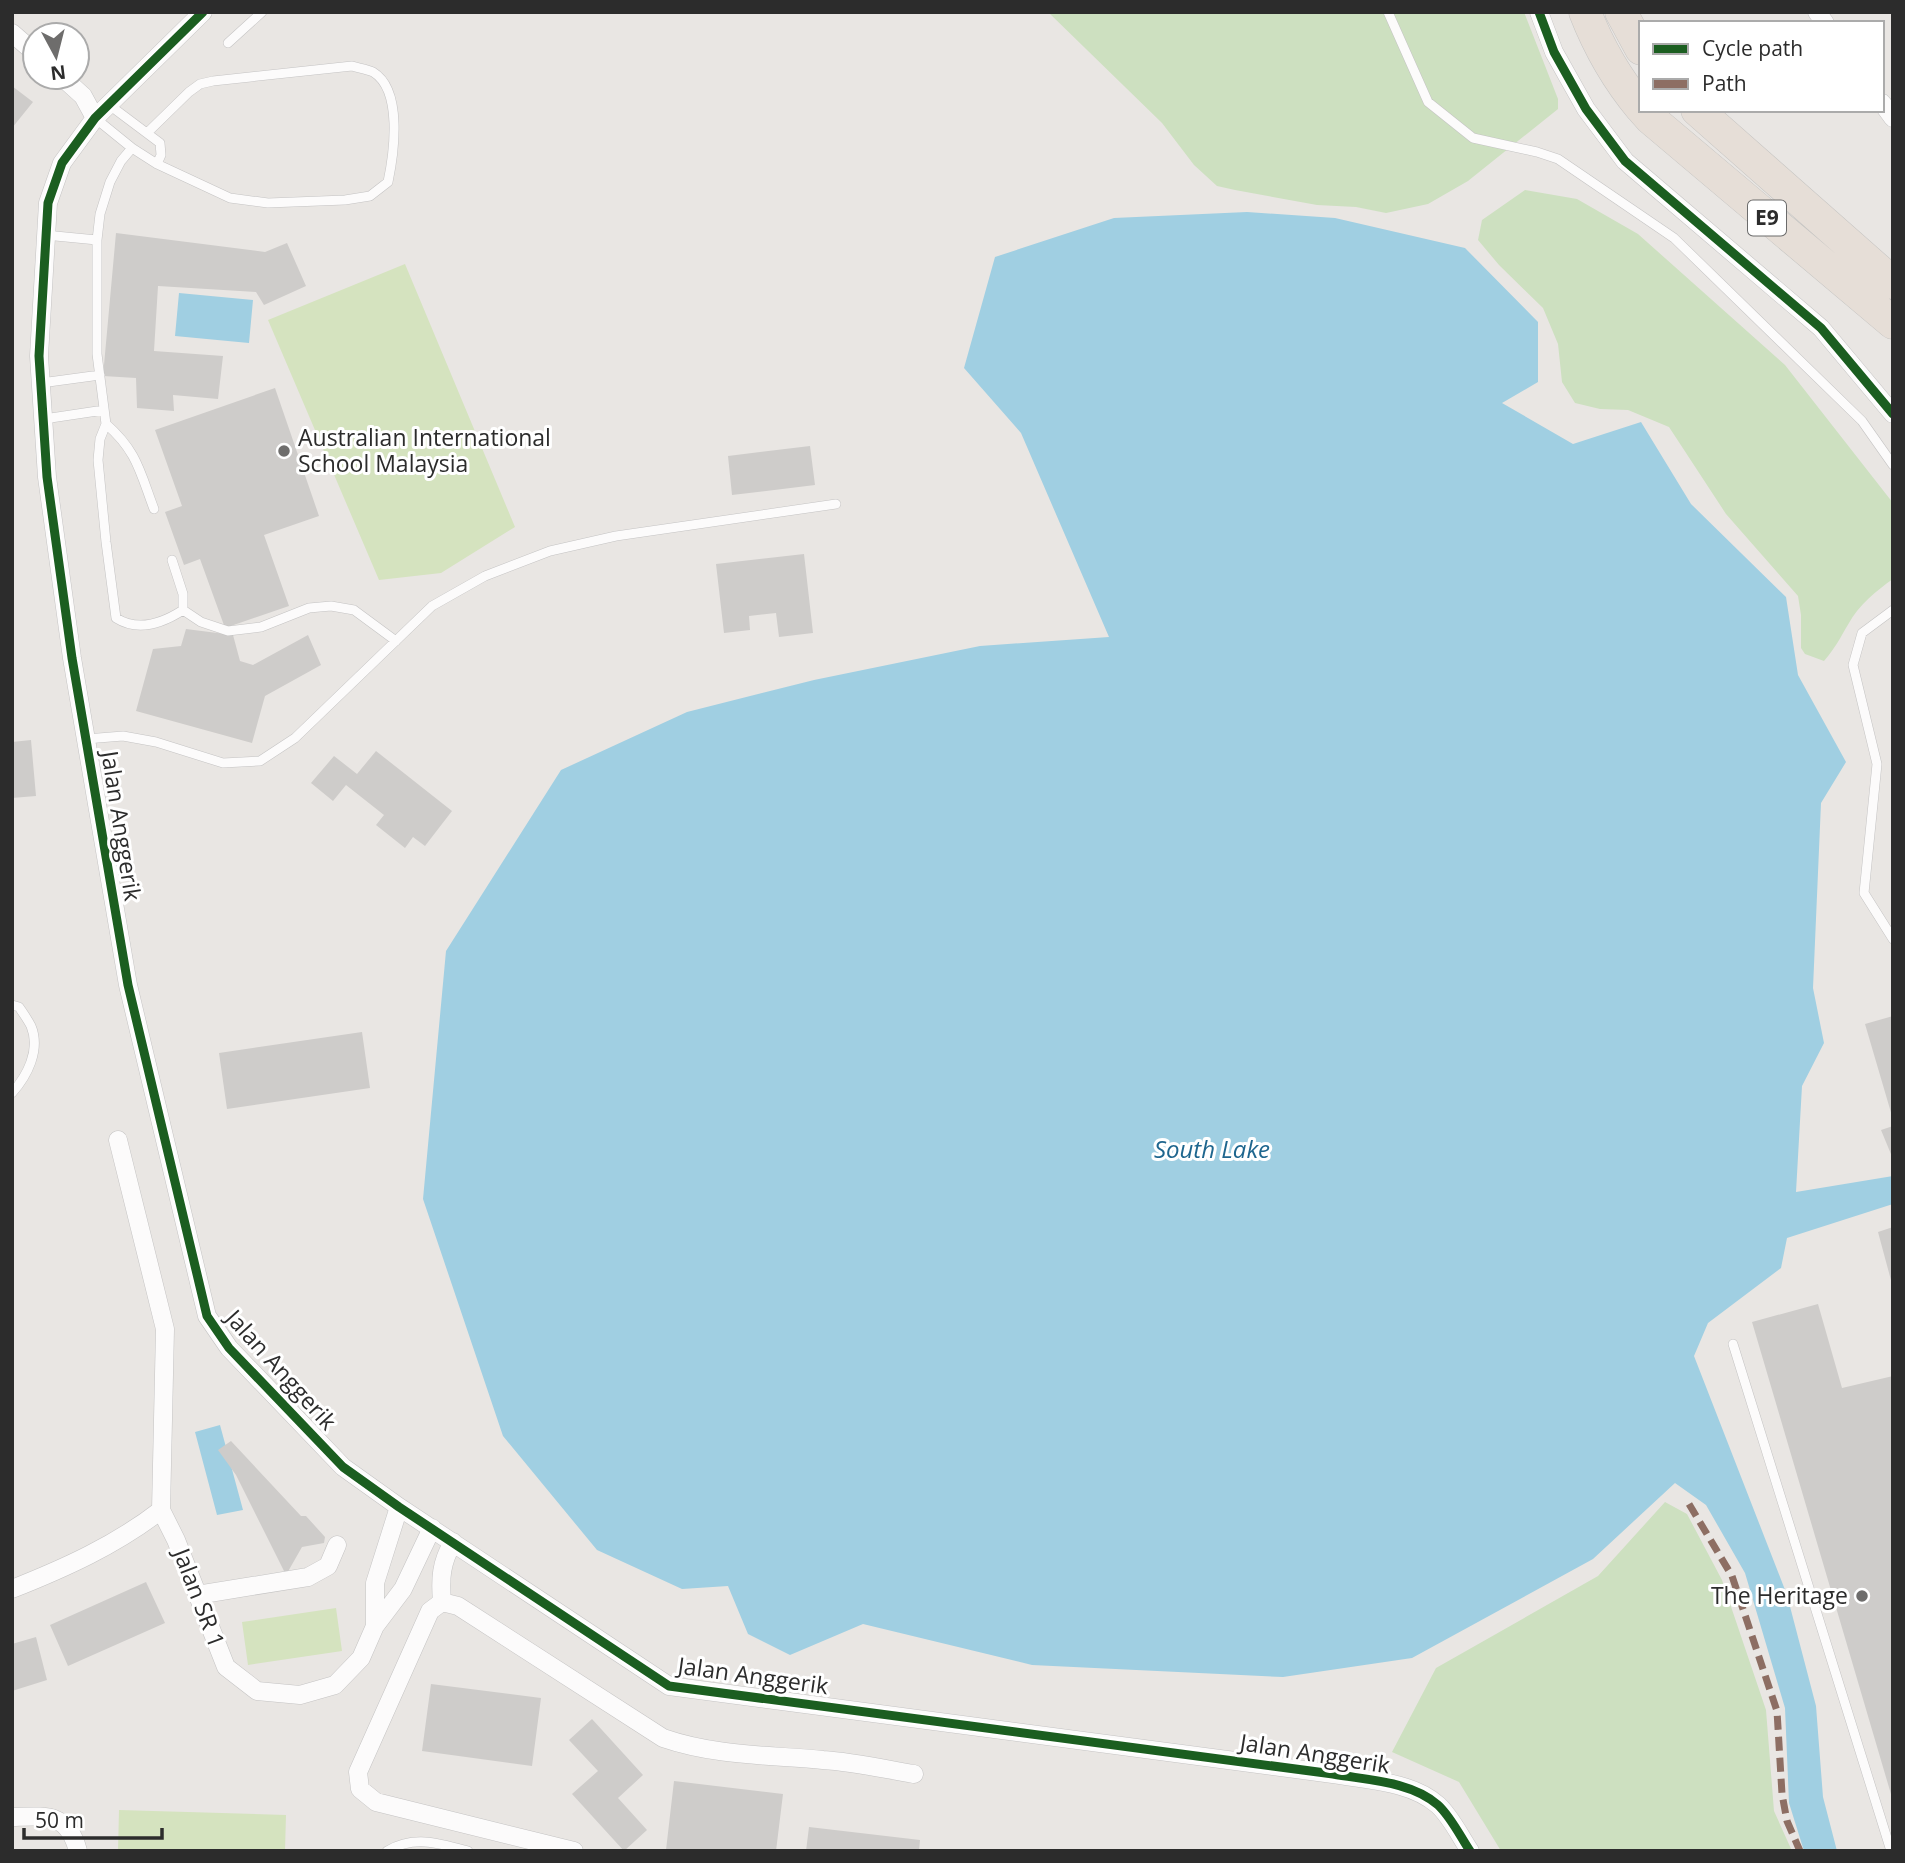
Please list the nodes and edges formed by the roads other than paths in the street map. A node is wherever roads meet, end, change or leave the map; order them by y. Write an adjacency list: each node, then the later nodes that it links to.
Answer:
1 (203, 12): 11 (street, Jalan Anggerik)
2 (262, 12): 7 (lane)
3 (1388, 12): 29 (lane)
4 (1539, 12): 26 (street)
5 (1585, 12): 12 (highway, E9)
6 (1621, 12): 8 (highway)
7 (228, 44)
8 (1639, 45)
9 (77, 91): 10 (street)
10 (83, 96): 11 (street); 15 (street)
11 (108, 104): 15 (street, Jalan Anggerik); 16 (lane)
12 (1639, 105)
13 (1645, 112): 22 (highway, E9)
14 (1699, 112): 21 (highway, E9)
15 (95, 118): 17 (lane); 19 (street, Jalan Anggerik)
16 (146, 133): 18 (lane); 18 (lane)
17 (132, 148): 18 (lane); 20 (lane)
18 (157, 164)
19 (45, 235): 20 (lane); 24 (street, Jalan Anggerik)
20 (97, 240): 23 (lane)
21 (1893, 283)
22 (1893, 323)
23 (100, 375): 24 (lane); 25 (lane)
24 (41, 383): 27 (street, Jalan Anggerik)
25 (104, 410): 27 (lane); 28 (lane)
26 (1893, 414)
27 (44, 419): 36 (street, Jalan Anggerik)
28 (106, 424): 31 (lane); 33 (lane)
29 (1893, 465)
30 (836, 503): 35 (lane)
31 (154, 509)
32 (172, 560): 33 (lane)
33 (183, 610): 35 (lane)
34 (1893, 610): 37 (lane)
35 (396, 641): 36 (lane)
36 (86, 739): 42 (street, Jalan Anggerik)
37 (1893, 939)
38 (12, 1005): 39 (lane)
39 (12, 1093)
40 (118, 1140): 43 (street)
41 (1733, 1344): 58 (lane)
42 (399, 1507): 44 (street, Jalan Anggerik); 50 (street)
43 (161, 1510): 47 (street); 48 (street, Jalan SR 1)
44 (432, 1528): 45 (street, Jalan Anggerik); 50 (street)
45 (453, 1542): 49 (street); 57 (street, Jalan Anggerik)
46 (337, 1545): 48 (street)
47 (12, 1589)
48 (197, 1595): 50 (street, Jalan SR 1)
49 (442, 1602): 51 (street); 56 (street)
50 (375, 1626)
51 (914, 1774)
52 (12, 1817): 53 (street)
53 (78, 1851)
54 (387, 1851): 55 (lane)
55 (468, 1851)
56 (574, 1851)
57 (1470, 1851)
58 (1891, 1851)

